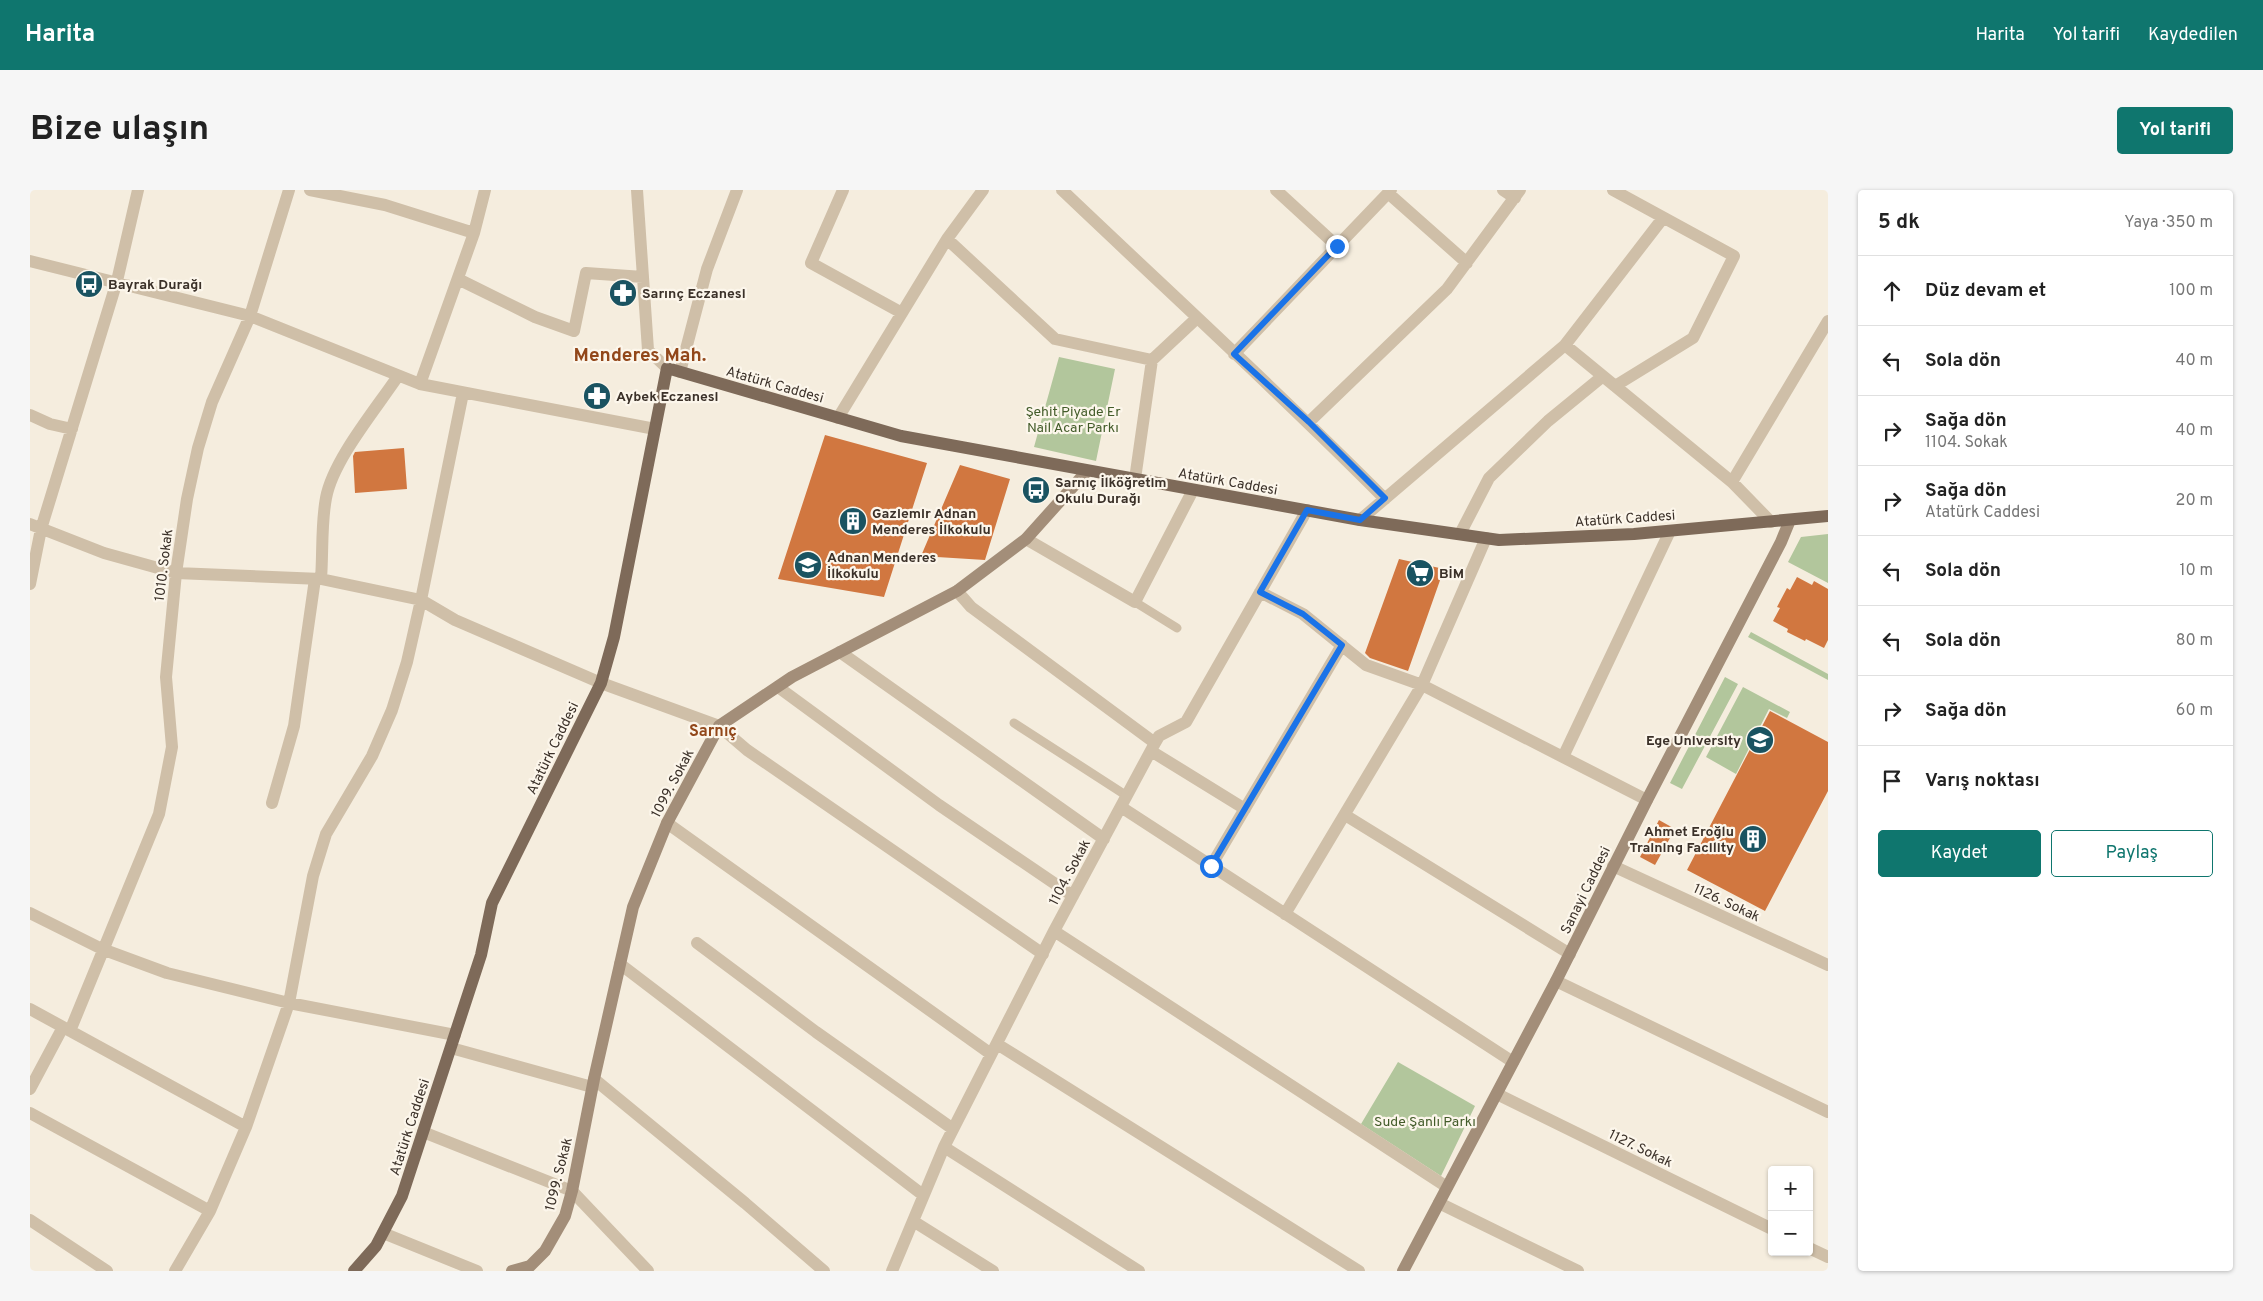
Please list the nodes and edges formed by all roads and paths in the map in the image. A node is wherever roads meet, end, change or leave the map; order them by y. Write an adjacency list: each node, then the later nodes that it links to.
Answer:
1 (138, 190): 23 (street)
2 (289, 190): 25 (street, 1010. Sokak)
3 (310, 190): 16 (street)
4 (485, 190): 16 (street)
5 (637, 190): 21 (street)
6 (737, 190): 32 (street)
7 (843, 190): 24 (street)
8 (1062, 190): 26 (street)
9 (1276, 190): 18 (street)
10 (1503, 190): 14 (street)
11 (1613, 190): 15 (street)
12 (1389, 191): 18 (street); 20 (street)
13 (977, 192): 17 (street)
14 (1518, 194): 20 (street)
15 (1664, 218): 28 (street); 36 (street)
16 (474, 233): 22 (street)
17 (947, 239): 24 (street); 30 (street)
18 (1337, 246): 29 (street)
19 (30, 261): 23 (street)
20 (1467, 263): 40 (street)
21 (643, 277): 22 (street); 31 (street)
22 (458, 279): 35 (street)
23 (116, 281): 25 (street); 41 (street)
24 (902, 313): 39 (street)
25 (250, 316): 33 (street); 58 (street, 1010. Sokak)
26 (1197, 318): 29 (street); 30 (street)
27 (1828, 321): 45 (street)
28 (1565, 345): 34 (street); 47 (street)
29 (1234, 354): 40 (street)
30 (1152, 360): 44 (street)
31 (667, 368): 32 (main road, Atatürk Caddesi); 42 (main road, Atatürk Caddesi)
32 (680, 372): 39 (main road, Atatürk Caddesi)
33 (398, 376): 35 (street); 59 (street)
34 (1603, 376): 36 (street); 55 (street)
35 (420, 384): 37 (street)
36 (1615, 386): 45 (street)
37 (463, 393): 42 (street); 63 (street)
38 (30, 415): 41 (street)
39 (838, 418): 43 (main road, Atatürk Caddesi)
40 (1309, 422): 47 (street)
41 (72, 429): 53 (street)
42 (655, 429): 68 (main road, Atatürk Caddesi)
43 (1087, 471): 44 (main road, Atatürk Caddesi); 57 (street, 1099. Sokak)
44 (1134, 479): 46 (main road, Atatürk Caddesi)
45 (1732, 482): 52 (street)
46 (1193, 490): 48 (main road, Atatürk Caddesi); 64 (street)
47 (1385, 498): 50 (street)
48 (1307, 510): 50 (main road, Atatürk Caddesi); 62 (street, 1104. Sokak)
49 (1828, 516): 51 (main road, Atatürk Caddesi)
50 (1360, 520): 55 (main road, Atatürk Caddesi)
51 (1790, 520): 52 (main road, Atatürk Caddesi); 75 (street, Sanayi Caddesi)
52 (1771, 522): 54 (main road, Atatürk Caddesi)
53 (36, 526): 58 (street); 60 (street)
54 (1670, 531): 56 (main road, Atatürk Caddesi); 74 (street)
55 (1460, 534): 56 (main road, Atatürk Caddesi)
56 (1486, 538): 69 (street)
57 (1026, 539): 61 (street, 1099. Sokak); 64 (street)
58 (176, 573): 59 (street); 89 (street, 1010. Sokak)
59 (318, 579): 63 (street); 77 (street)
60 (30, 584)
61 (957, 591): 67 (street, 1099. Sokak); 73 (street)
62 (1260, 592): 66 (street); 73 (street, 1104. Sokak)
63 (422, 600): 68 (street); 95 (street)
64 (1135, 602): 65 (lane)
65 (1177, 628)
66 (1342, 645): 69 (street); 78 (street)
67 (840, 652): 70 (street, 1099. Sokak); 81 (street)
68 (600, 683): 72 (street); 98 (main road, Atatürk Caddesi)
69 (1422, 685): 74 (street); 79 (street)
70 (778, 687): 72 (street, 1099. Sokak); 84 (street)
71 (1014, 723): 76 (lane)
72 (719, 726): 80 (street, 1099. Sokak); 90 (street)
73 (1153, 747): 76 (street, 1104. Sokak); 78 (street)
74 (1563, 757): 75 (street)
75 (1647, 800): 83 (street, Sanayi Caddesi)
76 (1124, 801): 81 (street, 1104. Sokak); 82 (street)
77 (272, 803)
78 (1245, 809): 82 (street)
79 (1345, 815): 86 (street); 91 (street)
80 (667, 823): 92 (street, 1099. Sokak); 100 (street)
81 (1104, 839): 84 (street, 1104. Sokak)
82 (1211, 866): 86 (street)
83 (1613, 866): 91 (street, Sanayi Caddesi); 93 (street, 1126. Sokak)
84 (1073, 896): 87 (street, 1104. Sokak)
85 (30, 913): 89 (street)
86 (1285, 914): 101 (street)
87 (1054, 931): 90 (street, 1104. Sokak); 111 (street)
88 (697, 943): 108 (street)
89 (102, 948): 95 (street); 97 (street, 1010. Sokak)
90 (1043, 954): 100 (street, 1104. Sokak)
91 (1570, 954): 94 (street, Sanayi Caddesi)
92 (620, 964): 102 (street, 1099. Sokak); 113 (street)
93 (1828, 965)
94 (1556, 981): 101 (street, Sanayi Caddesi); 105 (street)
95 (289, 1003): 98 (street); 107 (street)
96 (30, 1010): 97 (street)
97 (66, 1029): 103 (street, 1010. Sokak); 107 (street)
98 (455, 1035): 99 (main road, Atatürk Caddesi)
99 (451, 1048): 102 (street); 109 (main road, Atatürk Caddesi)
100 (994, 1049): 108 (street, 1104. Sokak); 132 (street)
101 (1514, 1062): 104 (street, Sanayi Caddesi)
102 (593, 1083): 112 (street, 1099. Sokak); 128 (street)
103 (30, 1089)
104 (1497, 1094): 111 (street, Sanayi Caddesi); 118 (street, 1127. Sokak)
105 (1828, 1112)
106 (30, 1113): 115 (street)
107 (246, 1127): 115 (street)
108 (953, 1129): 110 (street, 1104. Sokak)
109 (423, 1132): 112 (street); 119 (main road, Atatürk Caddesi)
110 (944, 1147): 113 (street, 1104. Sokak); 131 (street)
111 (1448, 1187): 114 (street, Sanayi Caddesi)
112 (572, 1192): 126 (street, 1099. Sokak); 127 (street)
113 (924, 1195): 117 (street, 1104. Sokak)
114 (1439, 1203): 133 (street, Sanayi Caddesi); 134 (street)
115 (210, 1212): 123 (street)
116 (30, 1220): 122 (street)
117 (913, 1221): 129 (street, 1104. Sokak); 130 (street)
118 (1768, 1227)
119 (383, 1233): 124 (main road, Atatürk Caddesi); 125 (street)
120 (1813, 1250): 121 (street)
121 (1828, 1257)
122 (107, 1271)
123 (175, 1271)
124 (354, 1271)
125 (477, 1271)
126 (512, 1271)
127 (648, 1271)
128 (824, 1271)
129 (892, 1271)
130 (993, 1271)
131 (1139, 1271)
132 (1359, 1271)
133 (1403, 1271)
134 (1578, 1271)

